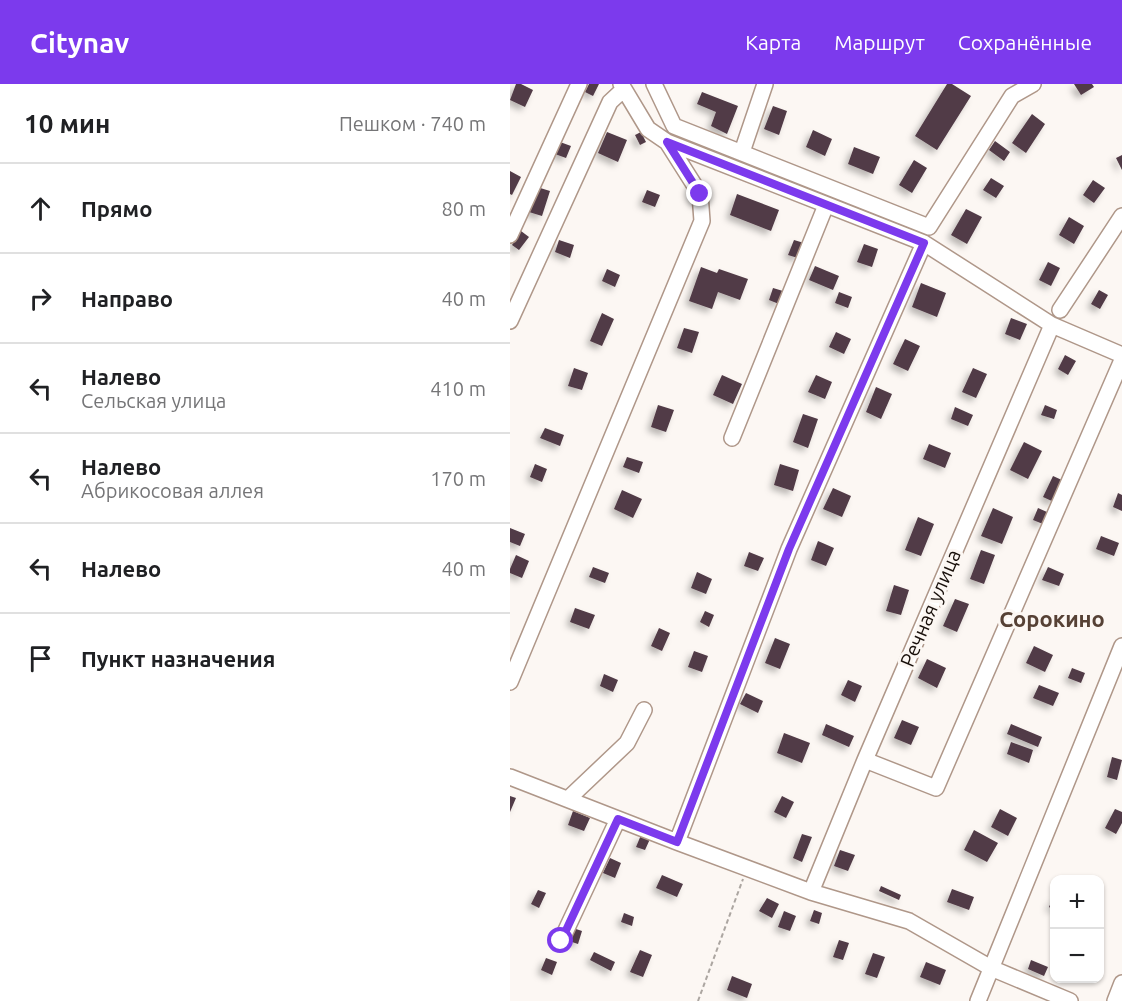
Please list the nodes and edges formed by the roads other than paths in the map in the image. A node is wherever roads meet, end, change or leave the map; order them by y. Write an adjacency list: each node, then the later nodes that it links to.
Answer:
1 (579, 84): 11 (street)
2 (654, 84): 8 (street)
3 (765, 84): 8 (street)
4 (1033, 84): 6 (street)
5 (622, 86): 7 (street); 14 (street)
6 (1009, 90): 8 (street)
7 (667, 142): 9 (street); 20 (street)
8 (742, 152)
9 (826, 205): 12 (street); 18 (street)
10 (1122, 216): 13 (street)
11 (510, 235)
12 (924, 243): 15 (street); 27 (street)
13 (1060, 310)
14 (510, 321)
15 (1052, 325): 16 (street); 23 (street, Речная улица)
16 (1122, 355)
17 (1122, 360): 23 (street)
18 (732, 438)
19 (1122, 646): 21 (street)
20 (510, 682)
21 (1115, 686): 30 (street)
22 (644, 710): 25 (street)
23 (865, 760): 28 (street, Речная улица)
24 (510, 777): 25 (street)
25 (568, 799): 26 (street)
26 (618, 819): 27 (street); 29 (street)
27 (677, 842): 28 (street)
28 (811, 892): 30 (street)
29 (561, 941)
30 (991, 968): 32 (street); 33 (street)
31 (1122, 983): 34 (street)
32 (978, 1001)
33 (1070, 1001)
34 (1115, 1001)

